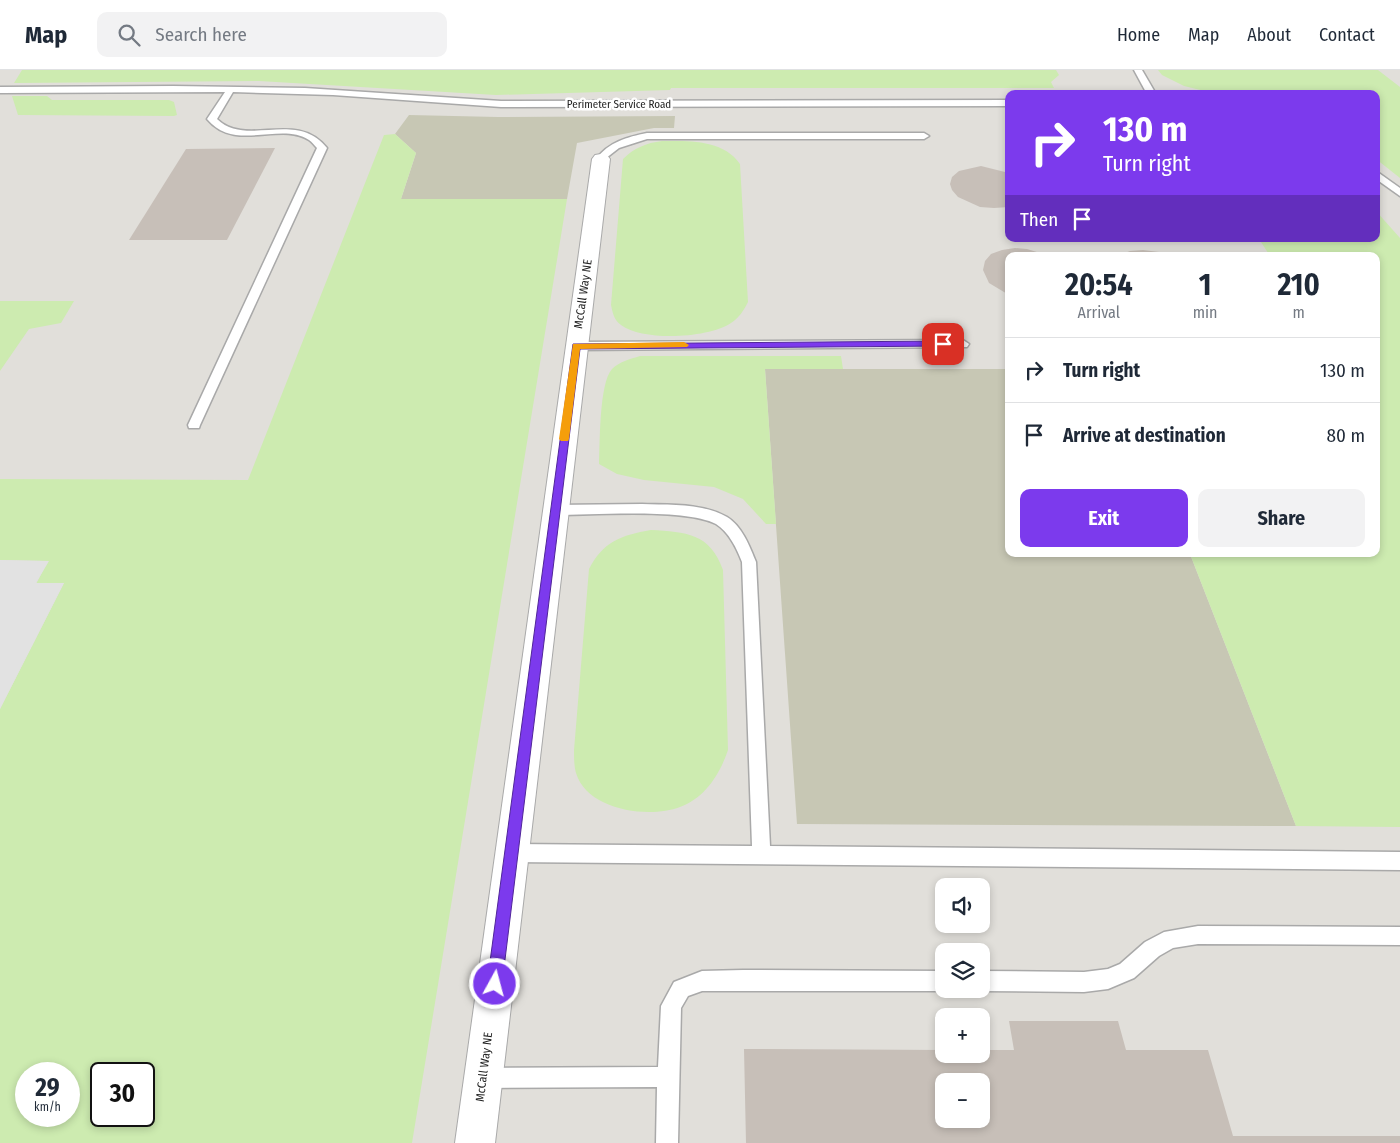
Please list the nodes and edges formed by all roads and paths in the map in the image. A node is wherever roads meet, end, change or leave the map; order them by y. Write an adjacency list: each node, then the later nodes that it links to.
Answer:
1 (1138, 70): 4 (lane)
2 (0, 90): 3 (lane, Perimeter Service Road)
3 (230, 90): 5 (lane, Perimeter Service Road); 12 (lane)
4 (1150, 90)
5 (1005, 103)
6 (924, 136): 7 (lane)
7 (600, 159): 11 (street, McCall Way NE)
8 (1380, 177): 9 (lane)
9 (1400, 193)
10 (963, 344): 11 (lane)
11 (576, 346): 13 (street, McCall Way NE)
12 (194, 425)
13 (555, 510): 14 (street, McCall Way NE); 15 (lane)
14 (511, 853): 15 (lane); 21 (street, McCall Way NE)
15 (761, 854): 16 (lane)
16 (1400, 861)
17 (1400, 936): 19 (lane)
18 (935, 981): 20 (lane)
19 (990, 981)
20 (668, 1077): 21 (lane); 23 (lane)
21 (483, 1078): 22 (street, McCall Way NE)
22 (475, 1143)
23 (667, 1143)

